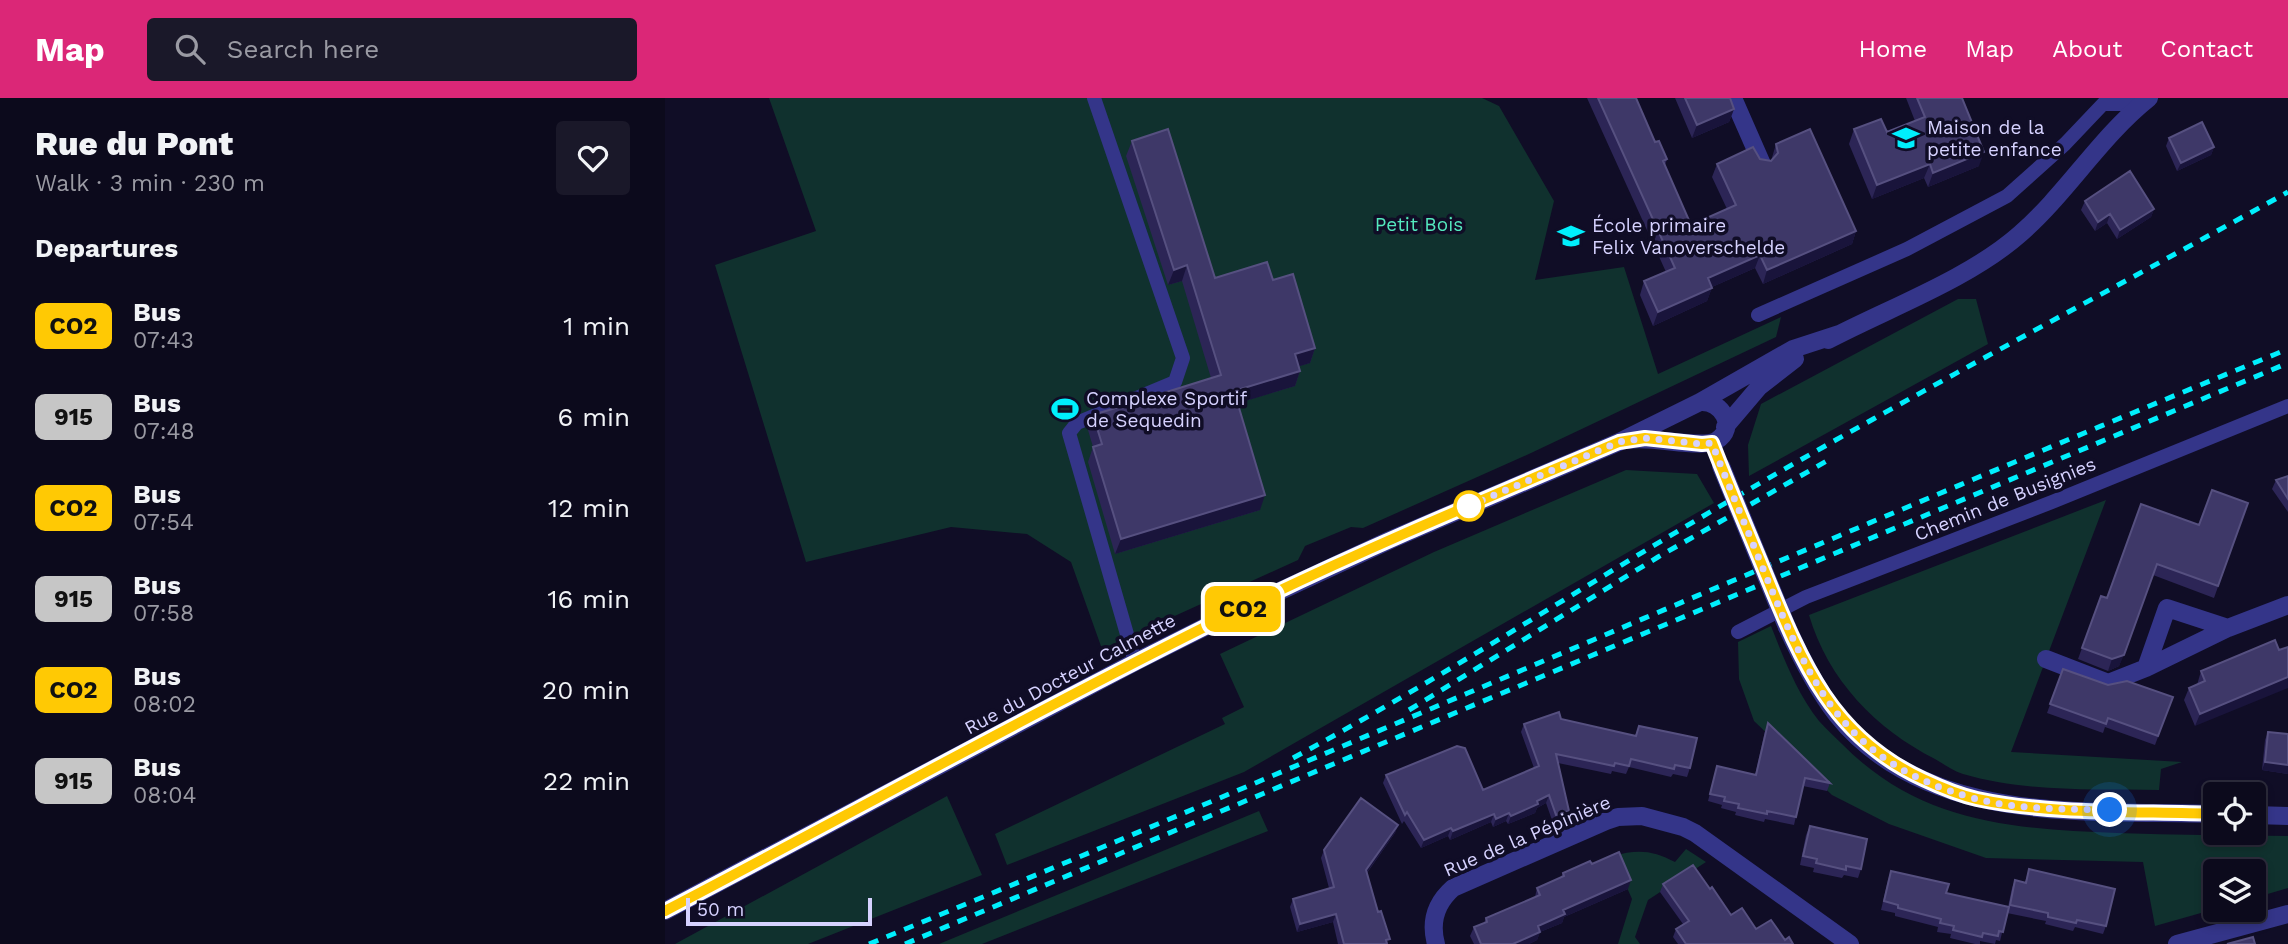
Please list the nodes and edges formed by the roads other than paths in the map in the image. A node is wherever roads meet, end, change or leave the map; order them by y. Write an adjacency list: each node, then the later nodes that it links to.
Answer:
1 (1094, 98): 16 (lane)
2 (1733, 98): 4 (street)
3 (2145, 101): 5 (lane); 6 (street)
4 (1762, 164)
5 (1758, 315)
6 (1839, 334): 7 (street); 9 (street)
7 (1695, 404): 9 (street); 10 (street); 11 (street)
8 (2288, 406): 14 (lane, Chemin de Busignies)
9 (1725, 427): 11 (street)
10 (1619, 442): 11 (street); 16 (street, Rue du Docteur Calmette)
11 (1705, 443): 18 (street, bridge)
12 (2288, 605): 13 (street)
13 (2228, 628): 17 (street); 17 (street)
14 (1738, 632)
15 (2046, 659): 17 (street)
16 (1135, 662): 21 (street, Rue du Docteur Calmette)
17 (2146, 668)
18 (2203, 813)
19 (2266, 815): 20 (street)
20 (2288, 816)
21 (665, 911)
22 (2288, 914): 25 (street)
23 (1436, 944): 24 (street, Rue de la Pépinière)
24 (1850, 944)
25 (2177, 944)

